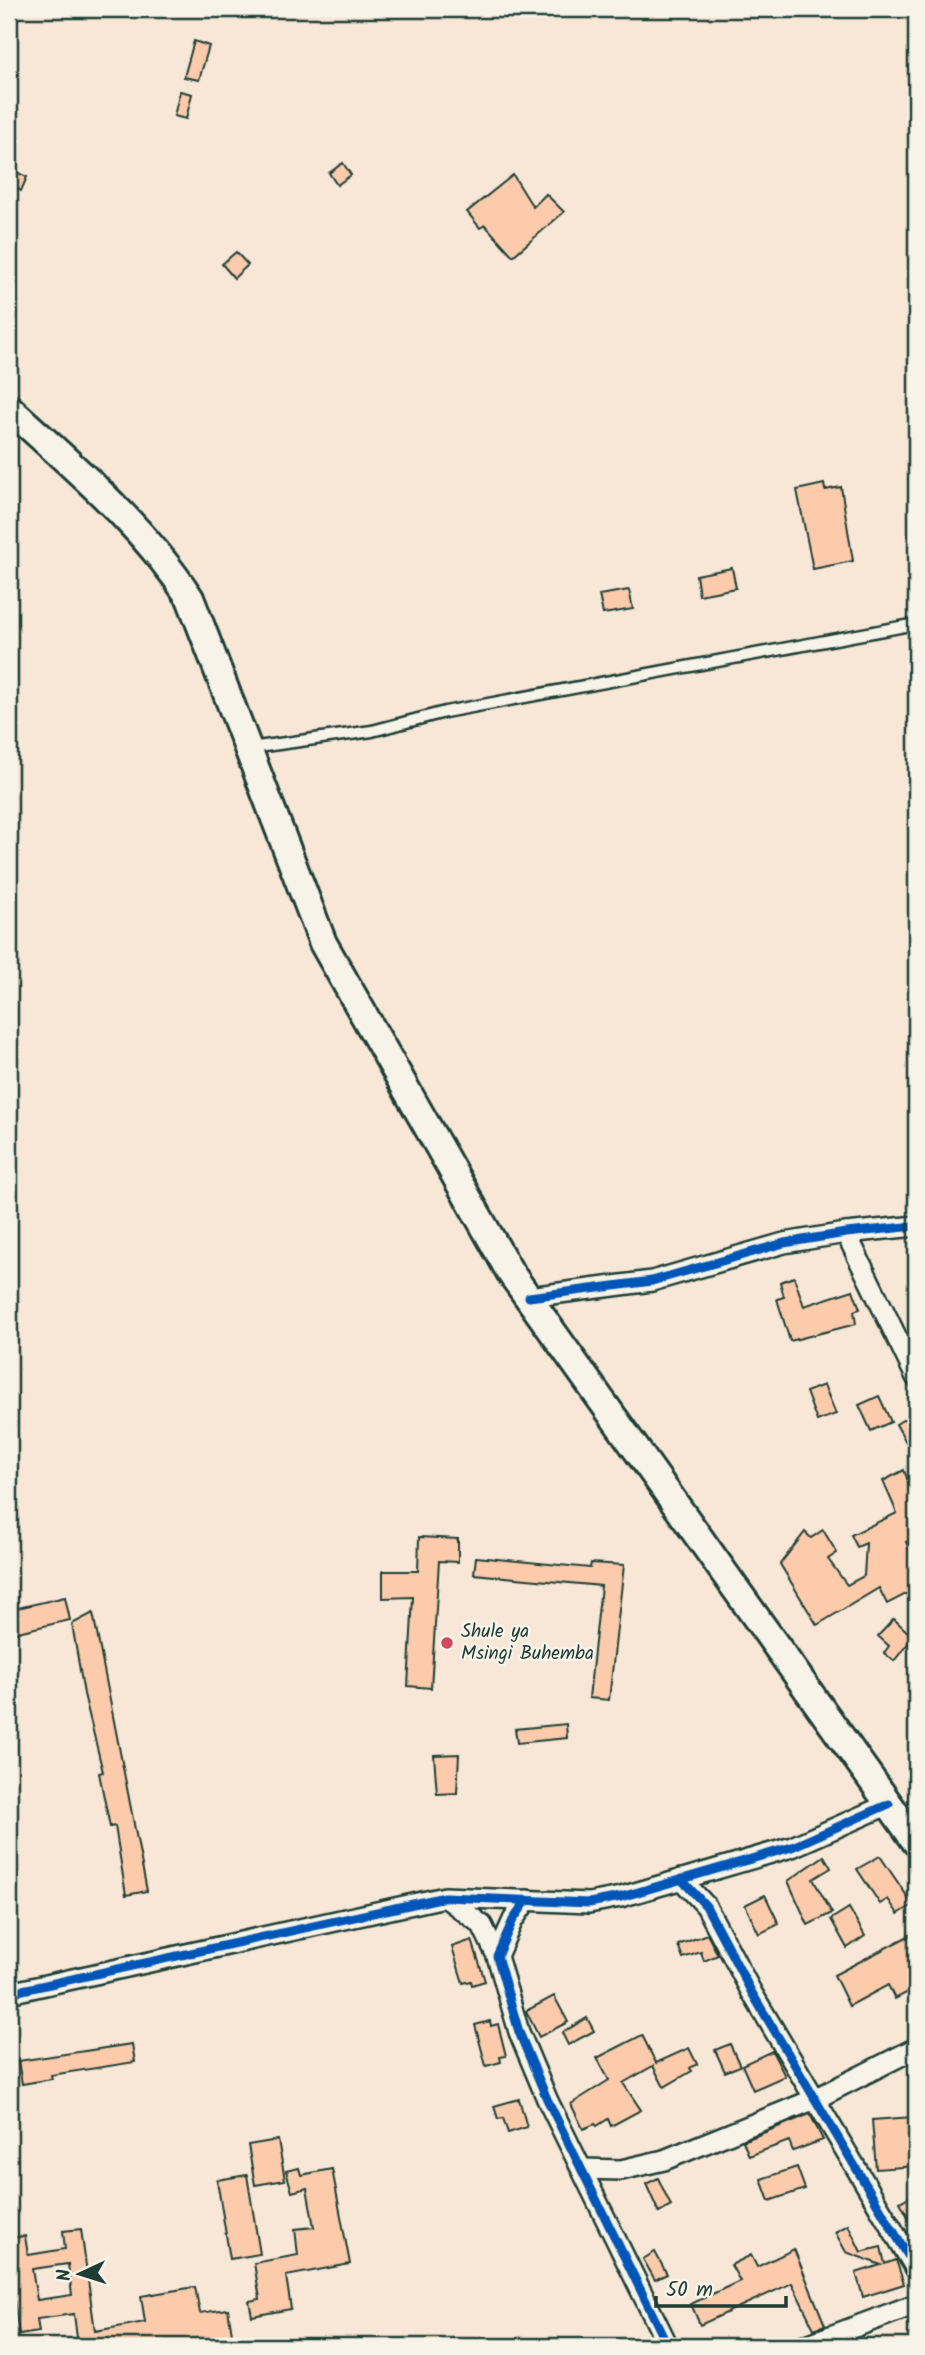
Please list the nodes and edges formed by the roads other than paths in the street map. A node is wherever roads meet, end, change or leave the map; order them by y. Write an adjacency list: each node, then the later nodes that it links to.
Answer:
1 (9, 408): 3 (main road)
2 (916, 624): 3 (lane)
3 (248, 748): 6 (main road)
4 (916, 1226): 5 (street)
5 (846, 1233): 6 (street); 7 (street)
6 (529, 1297): 8 (main road)
7 (916, 1377)
8 (889, 1804): 9 (main road); 10 (street)
9 (916, 1842)
10 (681, 1879): 12 (street); 16 (street)
11 (445, 1897): 12 (street); 13 (street); 14 (street)
12 (527, 1900): 13 (street)
13 (497, 1956): 17 (street)
14 (9, 1993)
15 (916, 2048): 16 (street)
16 (815, 2099): 17 (street); 18 (street)
17 (583, 2169): 20 (street)
18 (916, 2269)
19 (916, 2304): 21 (street)
20 (668, 2346)
21 (804, 2346)

